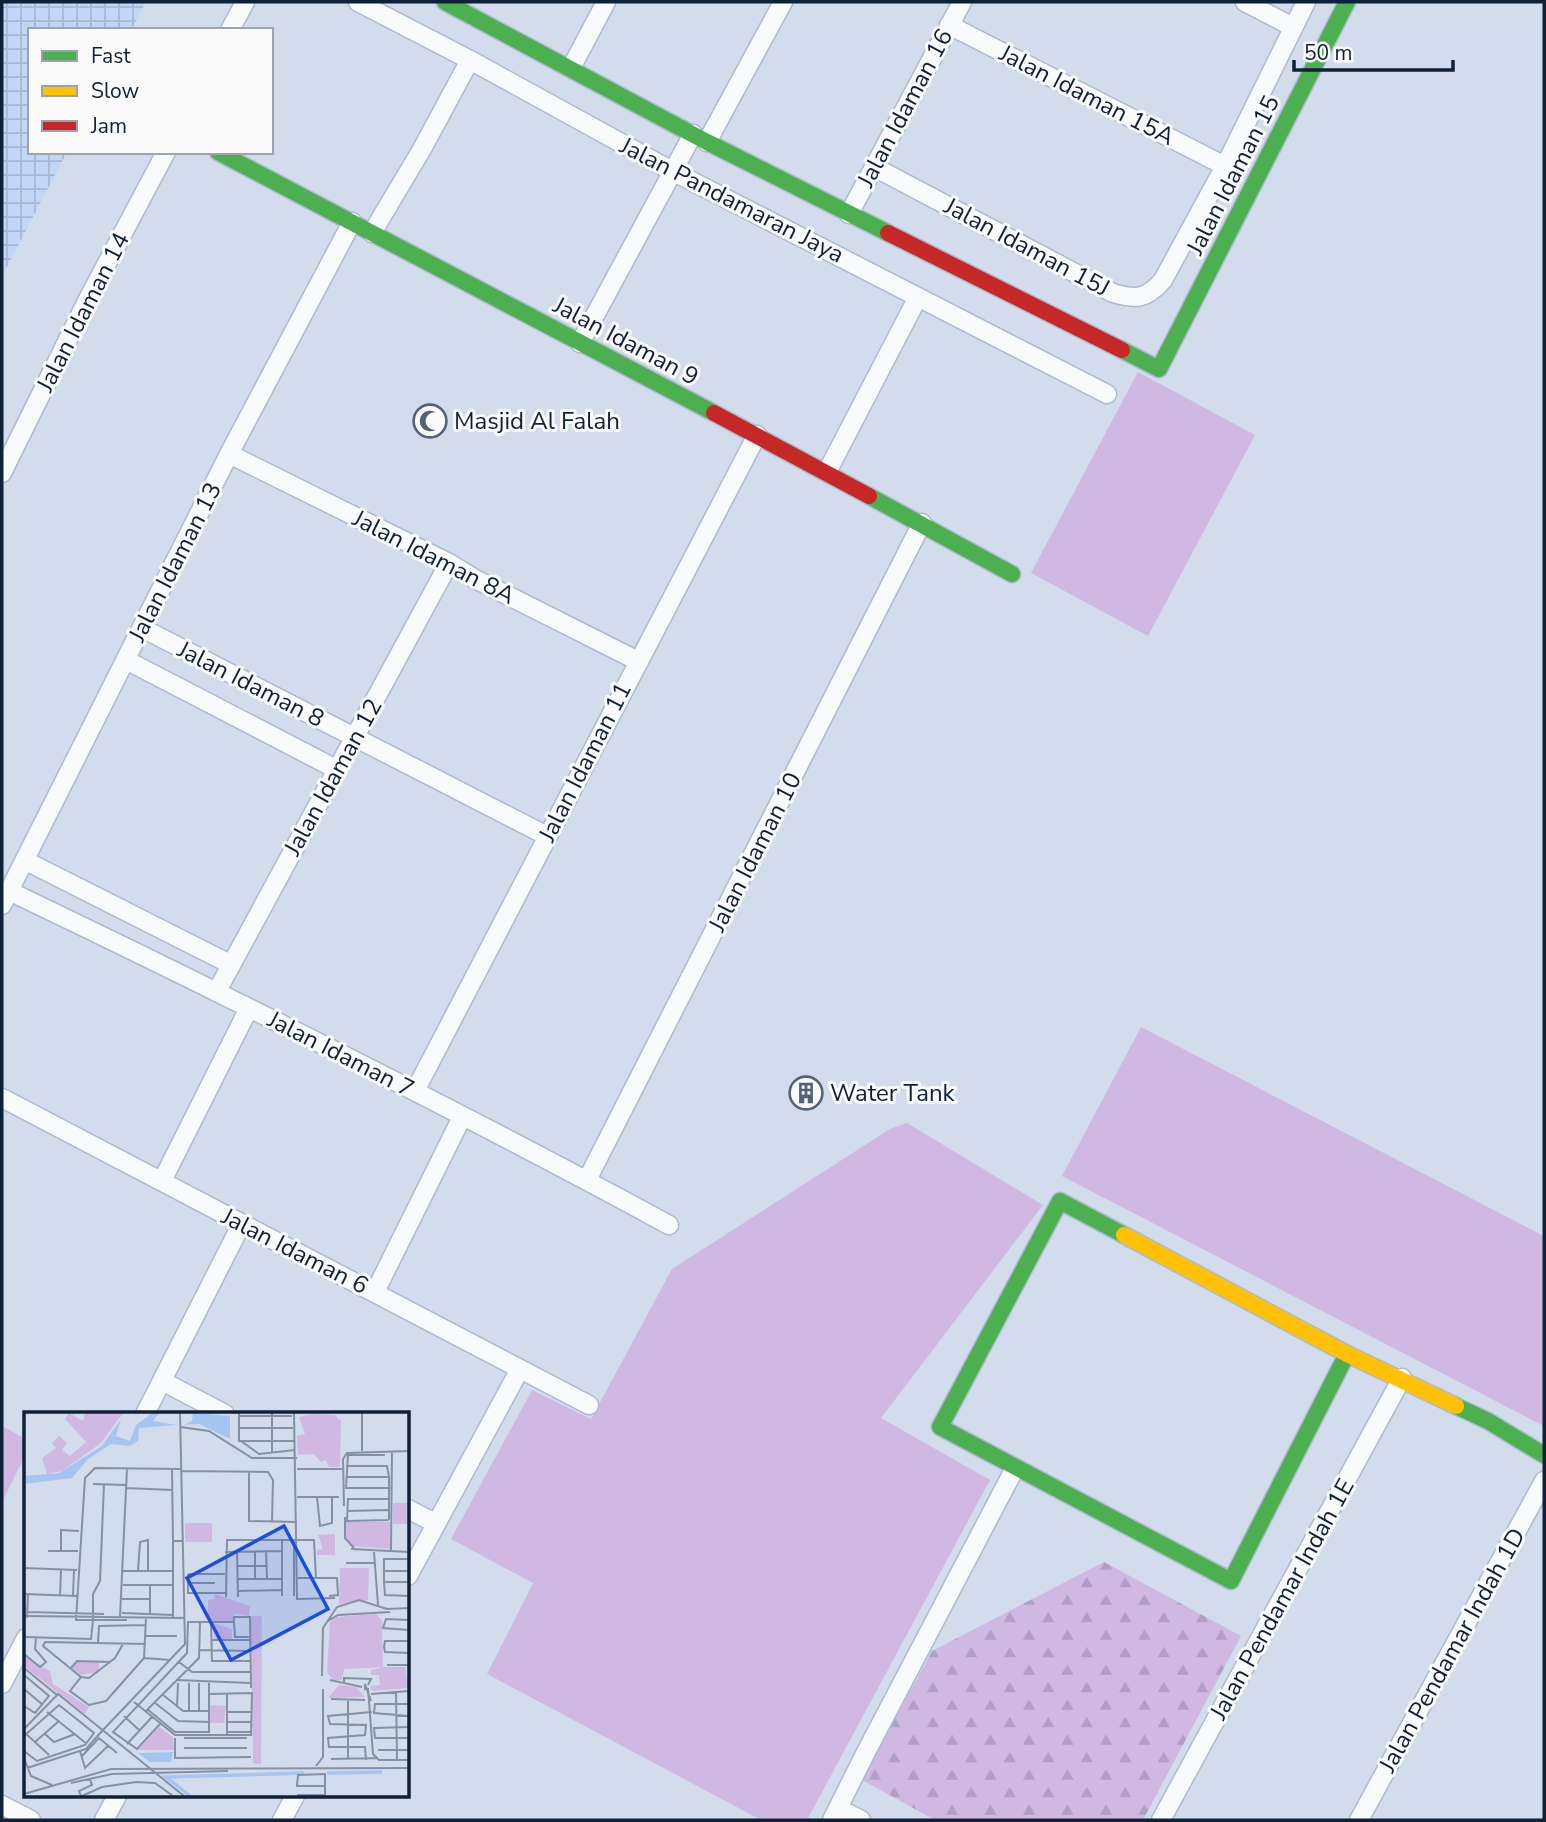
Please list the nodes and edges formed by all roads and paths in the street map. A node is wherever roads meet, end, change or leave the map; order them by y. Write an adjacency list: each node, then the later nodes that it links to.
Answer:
1 (245, 2): 12 (street)
2 (358, 2): 13 (street, Jalan Pandamaran Jaya)
3 (444, 2): 14 (street, Jalan Pandamaran Jaya)
4 (606, 2): 14 (street)
5 (783, 2): 15 (street)
6 (961, 2): 10 (street, Jalan Idaman 16)
7 (1245, 2): 11 (street)
8 (1306, 2): 11 (street, Jalan Idaman 15J)
9 (1347, 2): 26 (street, Jalan Idaman 15)
10 (949, 25): 18 (street, Jalan Idaman 15A); 19 (street, Jalan Idaman 16)
11 (1293, 27): 18 (street, Jalan Idaman 15J)
12 (231, 28)
13 (470, 60): 20 (street, Jalan Pandamaran Jaya); 23 (street)
14 (571, 68): 15 (street, Jalan Pandamaran Jaya)
15 (700, 138): 20 (street); 21 (street, Jalan Pandamaran Jaya)
16 (165, 154): 31 (street, Jalan Idaman 14)
17 (222, 154): 22 (street, Jalan Idaman 9)
18 (1225, 166): 19 (street, Jalan Idaman 15J)
19 (874, 167): 21 (street, Jalan Idaman 16)
20 (673, 171): 24 (street, Jalan Pandamaran Jaya); 25 (street)
21 (849, 214): 26 (street, Jalan Pandamaran Jaya)
22 (352, 222): 23 (street, Jalan Idaman 9); 29 (street, Jalan Idaman 13)
23 (372, 233): 25 (street, Jalan Idaman 9)
24 (918, 297): 27 (street, Jalan Pandamaran Jaya); 30 (street)
25 (580, 343): 28 (street, Jalan Idaman 9)
26 (1159, 369)
27 (1107, 394)
28 (757, 435): 30 (street, Jalan Idaman 9); 37 (street, Jalan Idaman 11)
29 (229, 454): 33 (street, Jalan Idaman 8A); 35 (street, Jalan Idaman 13)
30 (827, 472): 32 (street, Jalan Idaman 9)
31 (2, 473)
32 (922, 523): 34 (street, Jalan Idaman 9); 49 (street, Jalan Idaman 10)
33 (449, 563): 37 (street, Jalan Idaman 8A); 38 (street, Jalan Idaman 12)
34 (1012, 574)
35 (142, 628): 36 (street, Jalan Idaman 13); 38 (street, Jalan Idaman 8)
36 (126, 660): 39 (street, Jalan Idaman 8); 41 (street, Jalan Idaman 13)
37 (638, 661): 40 (street, Jalan Idaman 11)
38 (355, 738): 39 (street, Jalan Idaman 12); 40 (street, Jalan Idaman 8)
39 (336, 769): 43 (street, Jalan Idaman 12)
40 (547, 836): 46 (street, Jalan Idaman 11)
41 (26, 861): 42 (street, Jalan Idaman 13); 43 (street)
42 (6, 898): 44 (street, Jalan Idaman 7)
43 (230, 964): 44 (street, Jalan Idaman 12)
44 (217, 991): 45 (street, Jalan Idaman 7)
45 (249, 1008): 46 (street, Jalan Idaman 7); 50 (street)
46 (415, 1091): 48 (street, Jalan Idaman 7)
47 (2, 1098): 50 (street, Jalan Idaman 6)
48 (462, 1117): 49 (street, Jalan Idaman 7); 53 (street)
49 (587, 1180): 52 (street, Jalan Idaman 7)
50 (162, 1181): 51 (street, Jalan Idaman 6)
51 (242, 1225): 53 (street, Jalan Idaman 6); 57 (street)
52 (669, 1225)
53 (375, 1292): 55 (street, Jalan Idaman 6)
54 (1347, 1354): 56 (street); 62 (street); 62 (street)
55 (520, 1369): 58 (street, Jalan Idaman 6); 65 (street)
56 (1402, 1378): 61 (street); 77 (street, Jalan Pendamar Indah 1E)
57 (162, 1381): 59 (street); 60 (street)
58 (589, 1405)
59 (146, 1412)
60 (221, 1412)
61 (1544, 1454)
62 (1015, 1468): 72 (street)
63 (1544, 1481): 78 (street, Jalan Pendamar Indah 1D)
64 (410, 1510): 65 (street)
65 (435, 1523): 66 (street)
66 (410, 1572)
67 (24, 1642): 68 (street)
68 (2, 1684)
69 (116, 1798): 74 (street)
70 (294, 1798): 75 (street)
71 (2, 1805): 73 (street)
72 (835, 1814): 76 (street)
73 (31, 1820)
74 (104, 1820)
75 (282, 1820)
76 (861, 1820)
77 (1161, 1820)
78 (1359, 1820)

